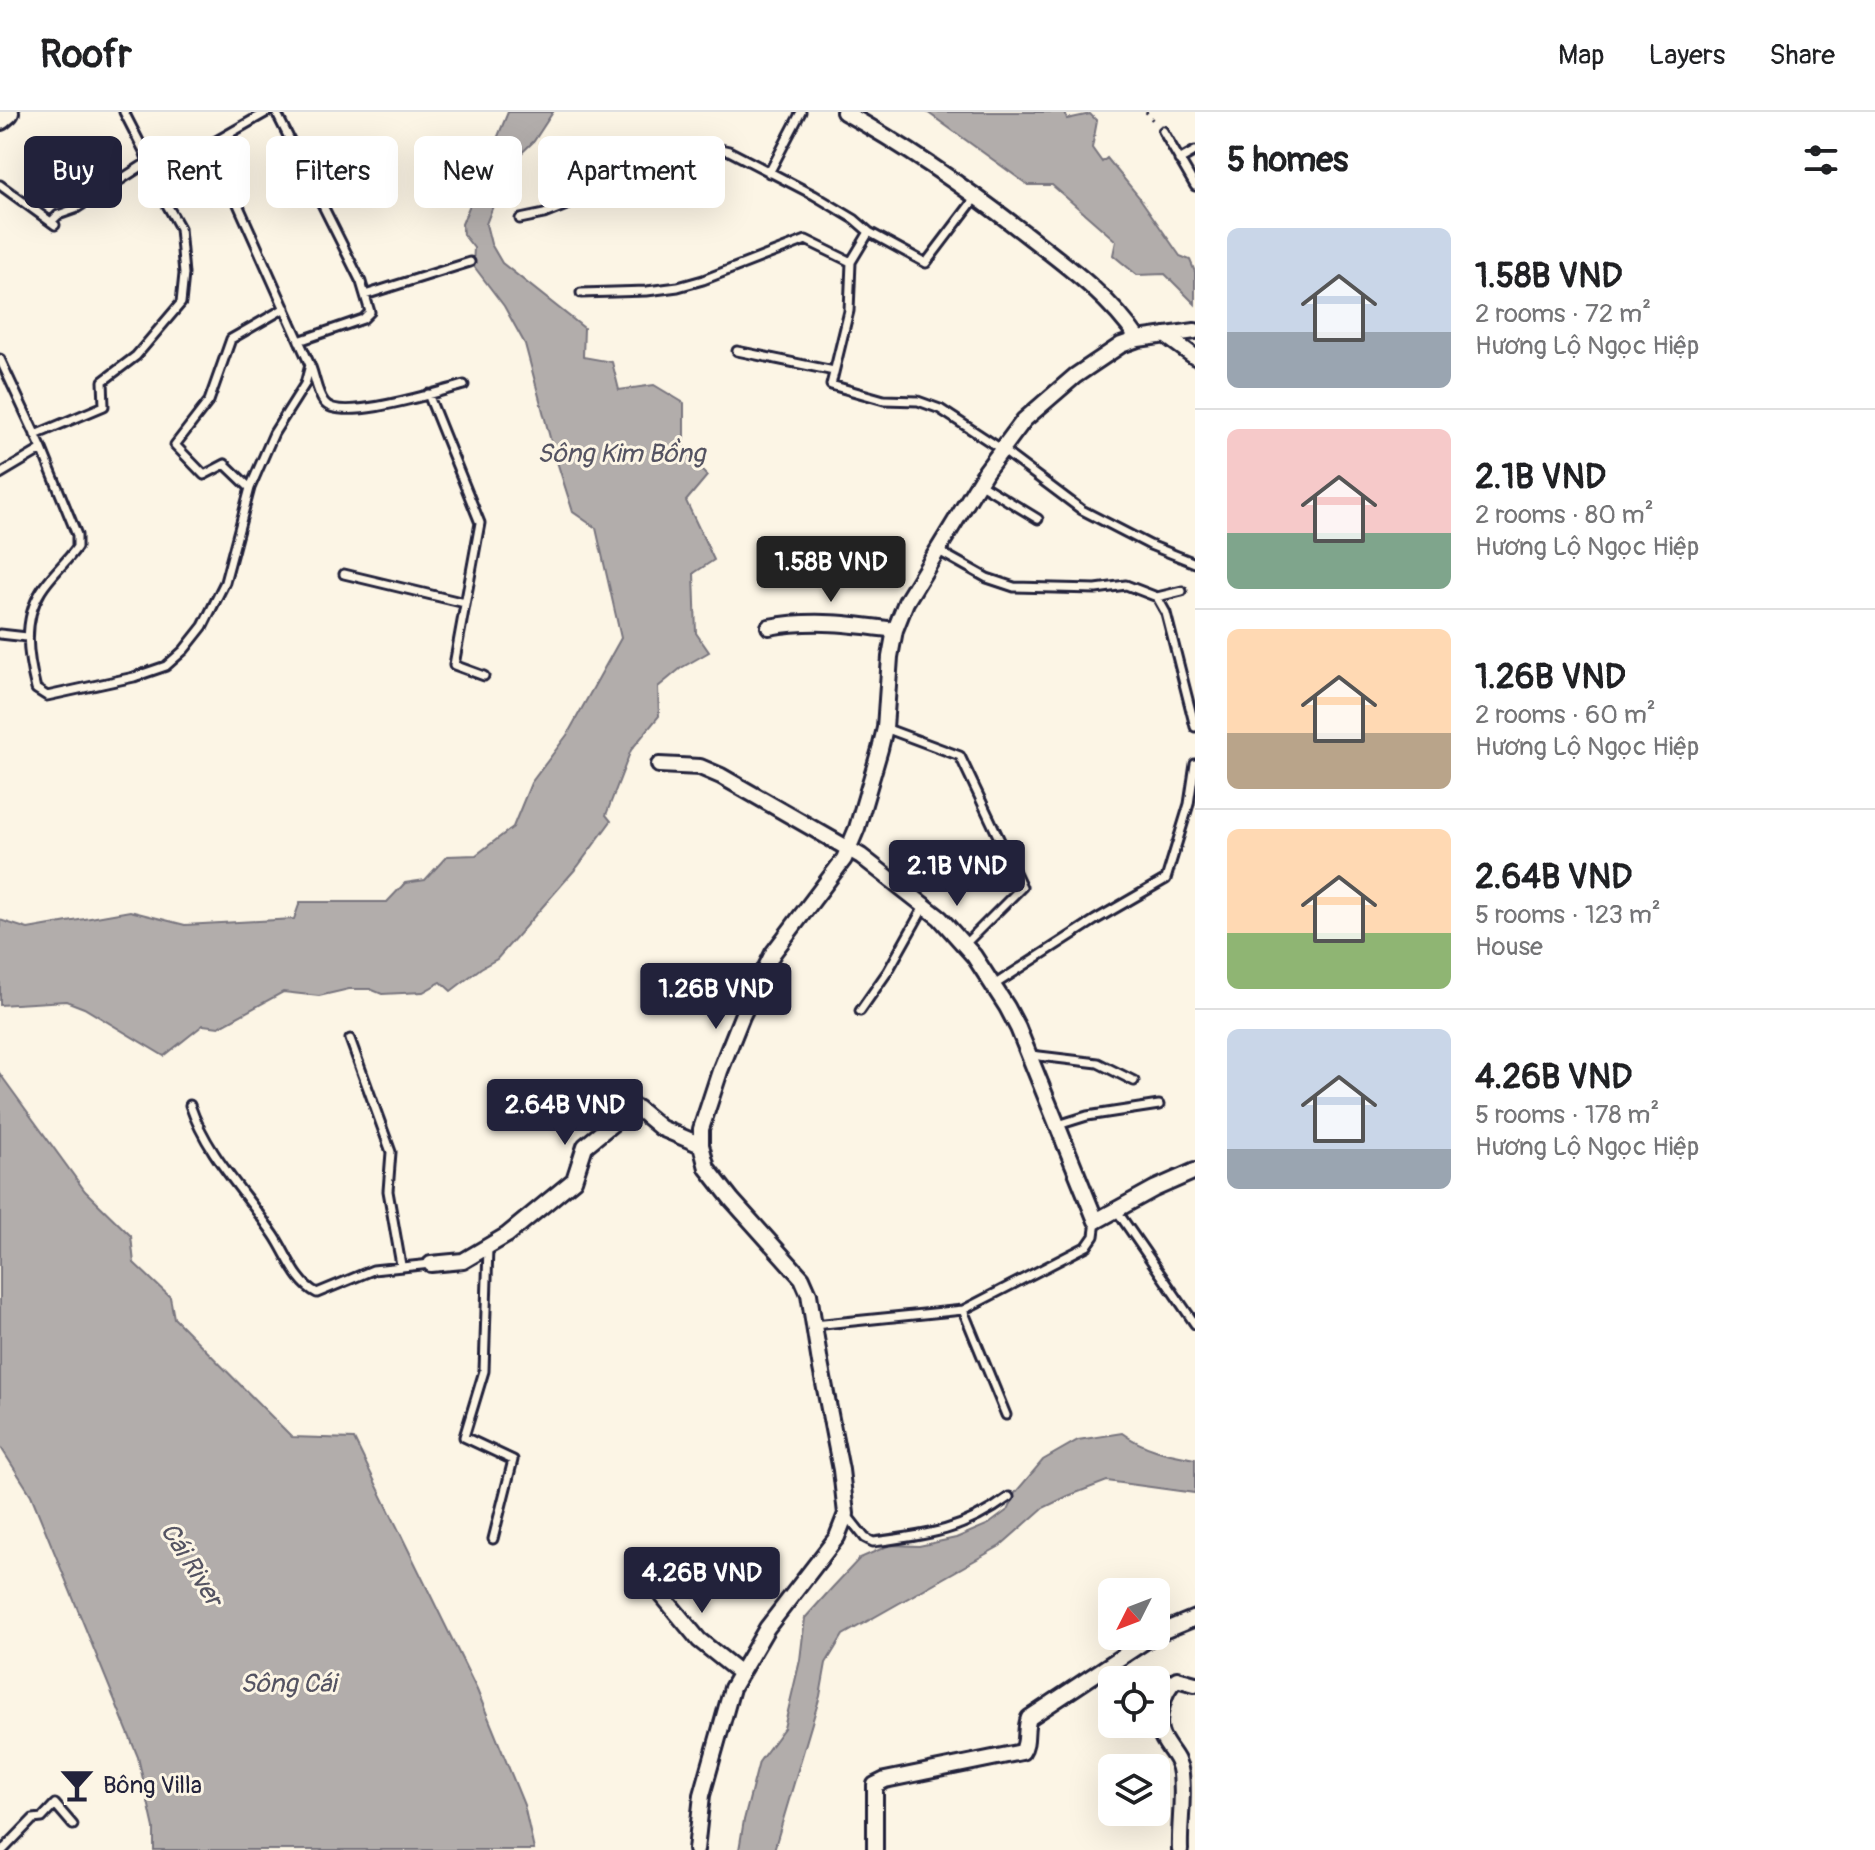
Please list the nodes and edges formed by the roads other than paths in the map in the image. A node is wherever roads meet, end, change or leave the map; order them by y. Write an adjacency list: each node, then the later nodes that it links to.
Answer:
1 (7, 112): 7 (main road)
2 (124, 112): 10 (lane)
3 (267, 112): 9 (lane)
4 (276, 112): 25 (lane)
5 (801, 112): 14 (lane)
6 (844, 112): 17 (street)
7 (0, 118)
8 (1163, 131): 12 (lane)
9 (225, 136)
10 (138, 141)
11 (1195, 151): 12 (lane)
12 (1179, 160): 16 (lane)
13 (138, 168): 15 (lane)
14 (769, 173): 20 (lane); 21 (lane)
15 (0, 185)
16 (1195, 186)
17 (976, 197): 21 (lane); 29 (street)
18 (168, 208): 38 (lane)
19 (240, 208): 26 (lane)
20 (520, 219)
21 (869, 232): 23 (lane)
22 (470, 262): 25 (lane)
23 (851, 262): 24 (lane); 35 (lane)
24 (581, 293)
25 (365, 295): 30 (lane)
26 (285, 308): 30 (lane); 43 (lane)
27 (1190, 332): 28 (street)
28 (1165, 335): 29 (street); 32 (street)
29 (1138, 339): 40 (street)
30 (299, 341): 34 (lane)
31 (737, 351): 35 (lane)
32 (1195, 357)
33 (0, 359): 38 (lane)
34 (310, 365): 37 (lane); 43 (lane)
35 (834, 371): 40 (lane)
36 (464, 385): 37 (lane)
37 (428, 394): 50 (lane)
38 (35, 435): 39 (lane)
39 (42, 449): 41 (lane); 54 (lane)
40 (1001, 449): 42 (street); 46 (lane)
41 (0, 474)
42 (979, 483): 44 (lane); 45 (street)
43 (250, 488): 54 (lane)
44 (1038, 519)
45 (937, 550): 49 (lane); 52 (street)
46 (1195, 563)
47 (344, 574): 50 (lane)
48 (1182, 591): 49 (lane)
49 (1157, 597): 56 (lane)
50 (465, 603): 55 (lane)
51 (769, 627): 52 (street)
52 (895, 630): 57 (street)
53 (0, 634): 54 (lane)
54 (27, 637)
55 (484, 676)
56 (1195, 727)
57 (885, 728): 60 (street); 62 (lane)
58 (1195, 764): 63 (lane)
59 (659, 765): 60 (street)
60 (848, 847): 61 (street); 71 (street)
61 (925, 905): 62 (street); 64 (lane)
62 (964, 945): 63 (street)
63 (994, 985): 66 (street)
64 (860, 1011)
65 (350, 1039): 77 (lane)
66 (1028, 1055): 67 (lane); 70 (street)
67 (1134, 1081)
68 (190, 1105): 77 (lane)
69 (1159, 1105): 70 (lane)
70 (1058, 1125): 74 (street)
71 (701, 1145): 75 (street); 80 (street)
72 (1195, 1171): 73 (street)
73 (1116, 1209): 74 (street); 79 (lane)
74 (1096, 1221): 78 (lane)
75 (488, 1248): 76 (street); 84 (lane)
76 (431, 1264): 77 (lane)
77 (401, 1265)
78 (963, 1310): 80 (lane); 81 (lane)
79 (1195, 1324)
80 (814, 1325): 83 (street)
81 (1006, 1415)
82 (1009, 1497): 83 (lane)
83 (846, 1514): 89 (street)
84 (493, 1539)
85 (647, 1577): 89 (street)
86 (1195, 1618): 87 (street)
87 (1170, 1628)
88 (1131, 1650): 94 (street)
89 (739, 1672): 93 (street)
90 (1195, 1684): 95 (street)
91 (73, 1825): 92 (lane)
92 (3, 1850)
93 (696, 1850)
94 (875, 1850)
95 (1180, 1850)

